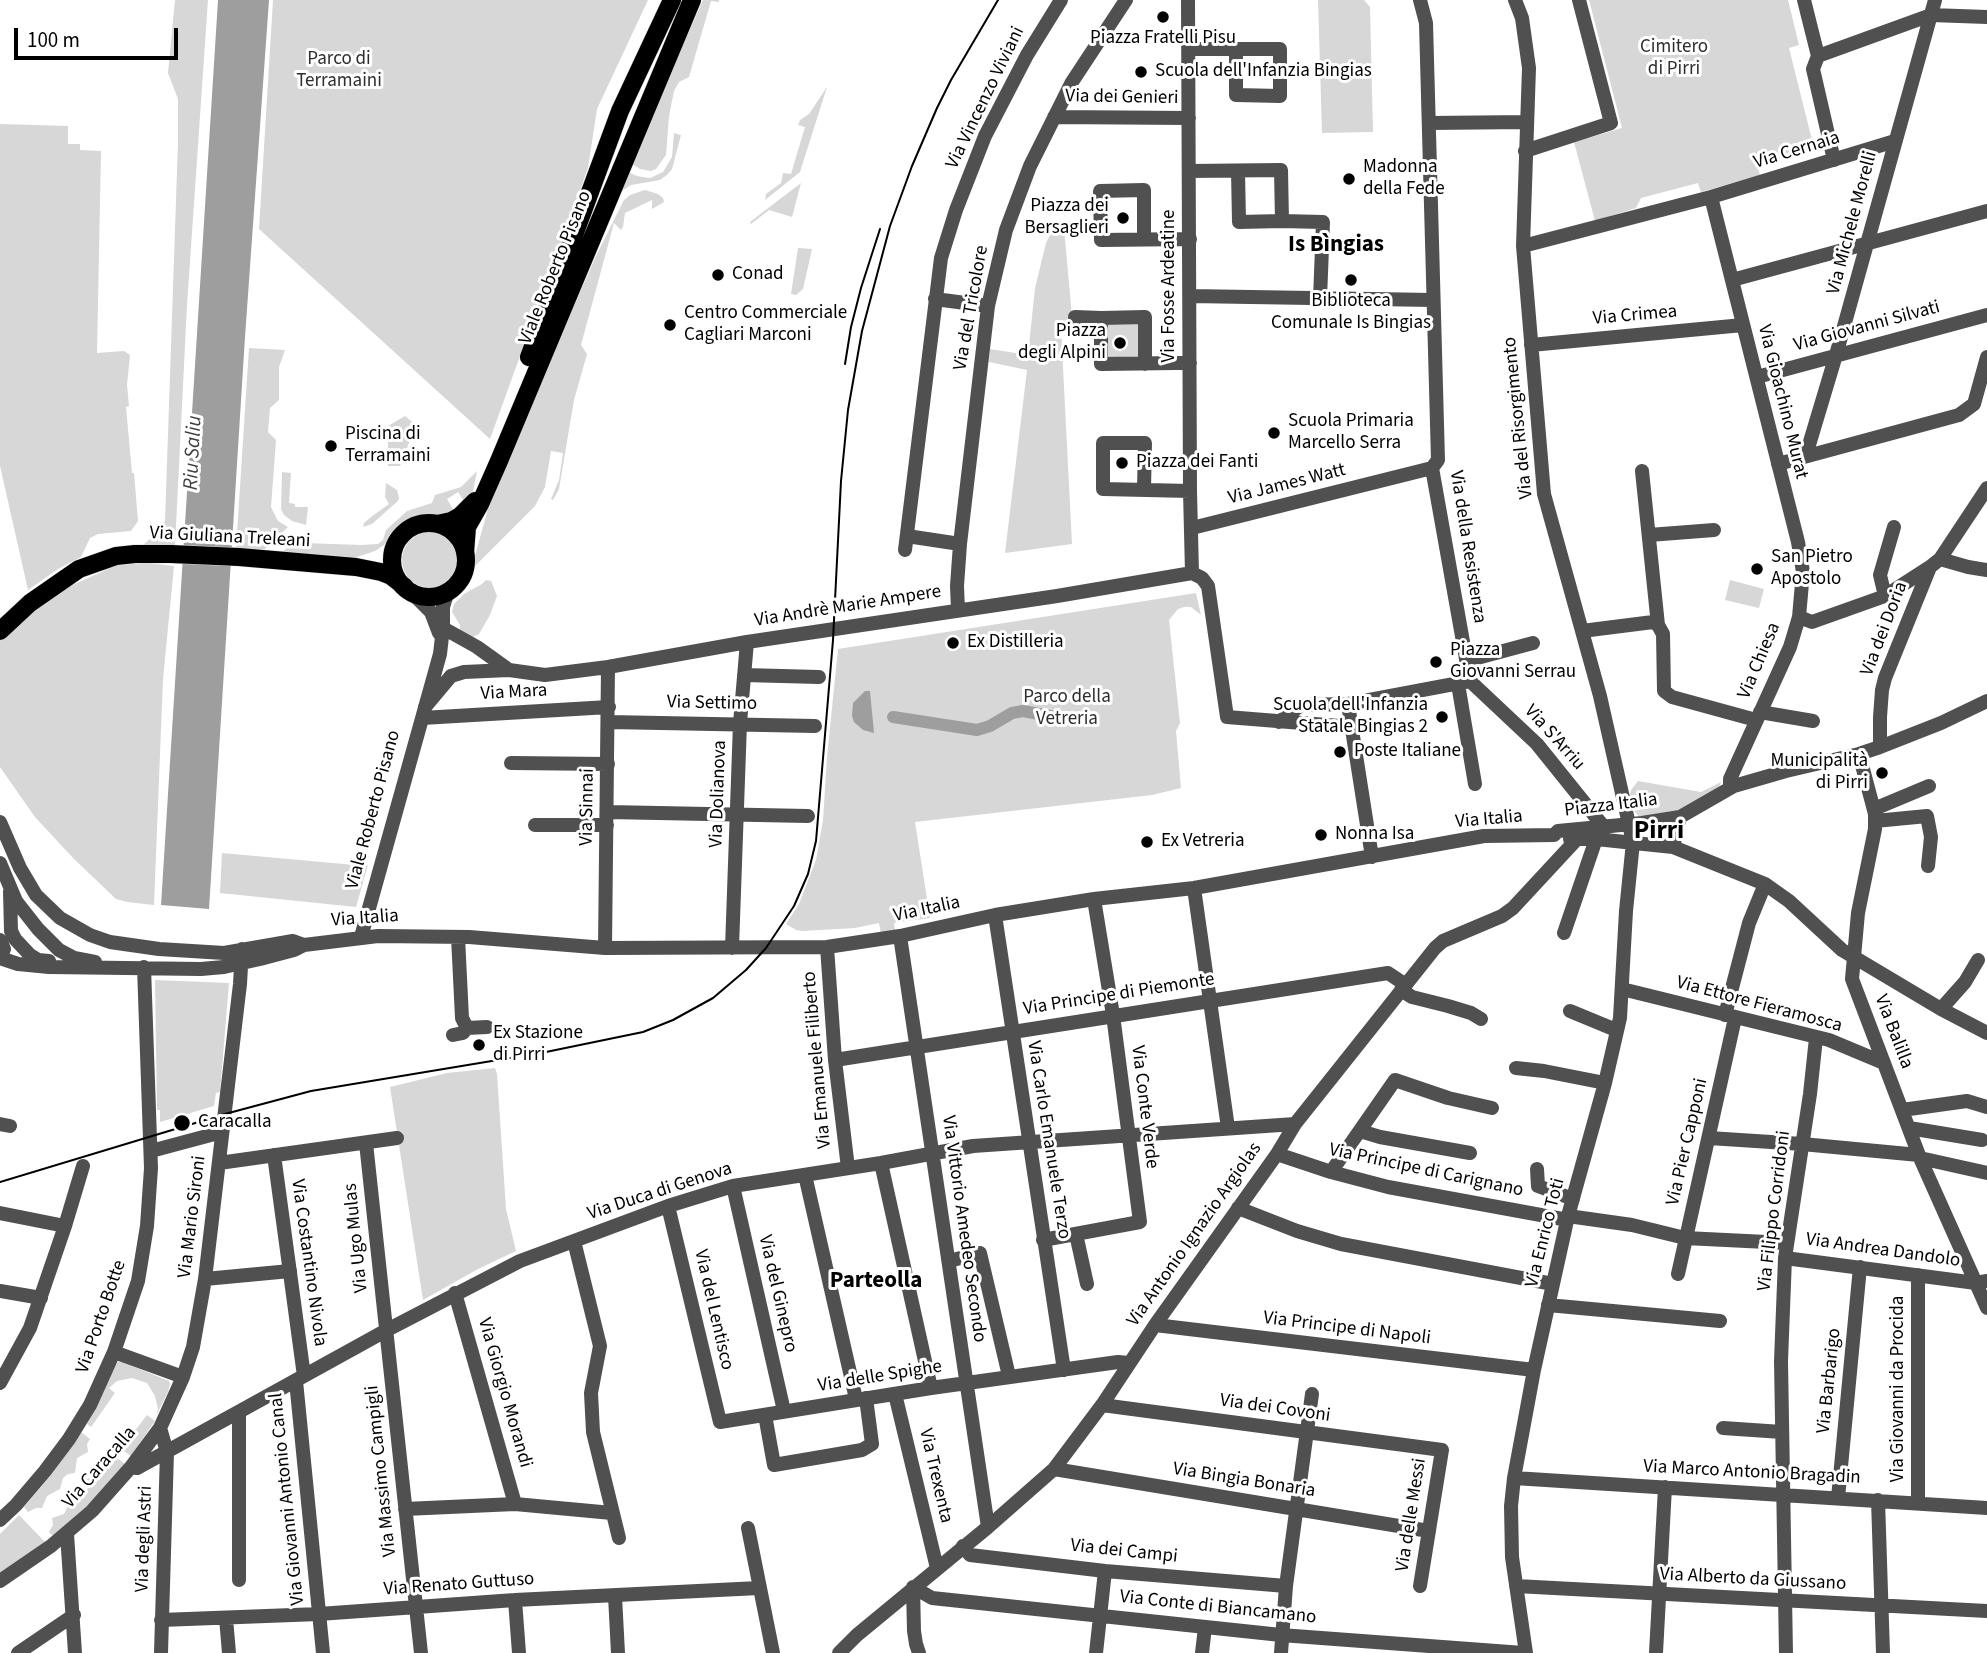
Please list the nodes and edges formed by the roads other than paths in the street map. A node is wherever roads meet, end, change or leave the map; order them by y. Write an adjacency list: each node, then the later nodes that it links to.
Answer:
1 (671, 0): 55 (main road, Viale Roberto Pisano)
2 (692, 0): 62 (main road, Viale Roberto Pisano)
3 (1061, 0): 34 (street, Via Vincenzo Viviani)
4 (1126, 0): 16 (street, Via del Tricolore)
5 (1188, 0): 13 (street, Via Fosse Ardeatine)
6 (1420, 0): 19 (street, Via della Resistenza)
7 (1516, 0): 18 (street, Via del Risorgimento)
8 (1579, 0): 21 (street)
9 (1804, 0): 15 (street)
10 (1935, 0): 11 (street, Via Michele Morelli)
11 (1931, 15): 12 (street); 15 (street); 20 (street, Via Michele Morelli)
12 (1987, 17)
13 (1189, 49): 14 (street); 17 (street, Via Fosse Ardeatine)
14 (1236, 49): 14 (street)
15 (1818, 56): 22 (street)
16 (1054, 117): 17 (street, Via dei Genieri); 37 (street, Via del Tricolore)
17 (1189, 118): 24 (street, Via Fosse Ardeatine)
18 (1527, 122): 19 (street); 21 (street, Via del Risorgimento)
19 (1429, 124): 36 (street, Via della Resistenza)
20 (1895, 141): 22 (street, Via Cernaia); 30 (street, Via Michele Morelli)
21 (1525, 151): 31 (street, Via del Risorgimento)
22 (1834, 160): 25 (street, Via Cernaia)
23 (1238, 170): 24 (street); 27 (street); 27 (street)
24 (1189, 171): 29 (street, Via Fosse Ardeatine)
25 (1711, 197): 31 (street, Via Cernaia); 32 (street, Via Gioachino Murat)
26 (1987, 211): 30 (street)
27 (1282, 222): 35 (street)
28 (1144, 239): 28 (street); 29 (street)
29 (1190, 239): 33 (street, Via Fosse Ardeatine)
30 (1867, 244): 32 (street); 43 (street, Via Michele Morelli)
31 (1523, 246): 42 (street, Via del Risorgimento)
32 (1732, 280): 41 (street, Via Gioachino Murat)
33 (1190, 296): 35 (street); 46 (street, Via Fosse Ardeatine)
34 (935, 299): 37 (street); 61 (street, Via Vincenzo Viviani)
35 (1320, 299): 36 (street)
36 (1433, 300): 50 (street, Via della Resistenza)
37 (988, 306): 61 (street, Via del Tricolore)
38 (1987, 315): 43 (street, Via Giovanni Silvati)
39 (1075, 317): 40 (street)
40 (1101, 318): 45 (street); 45 (street)
41 (1743, 325): 42 (street, Via Crimea); 47 (street, Via Gioachino Murat)
42 (1531, 345): 77 (street, Via del Risorgimento)
43 (1836, 355): 47 (street, Via Giovanni Silvati); 48 (street, Via Michele Morelli)
44 (1987, 357): 48 (street)
45 (1146, 363): 46 (street)
46 (1190, 363): 54 (street, Via Fosse Ardeatine)
47 (1757, 377): 49 (street, Via Gioachino Murat)
48 (1807, 455): 49 (street)
49 (1778, 464): 72 (street, Via Gioachino Murat)
50 (1432, 468): 57 (street, Via James Watt); 81 (street, Via della Resistenza)
51 (1642, 471): 59 (street)
52 (1987, 488): 63 (street)
53 (1144, 489): 54 (street)
54 (1190, 491): 57 (street, Via Fosse Ardeatine)
55 (437, 524): 60 (main road); 62 (main road)
56 (1894, 527): 69 (street)
57 (1192, 528): 66 (street, Via Fosse Ardeatine)
58 (1714, 530): 59 (street)
59 (1649, 535): 74 (street)
60 (396, 543): 64 (main road); 67 (main road)
61 (960, 544): 71 (street, Via del Tricolore)
62 (465, 553): 68 (main road)
63 (1935, 563): 65 (street); 69 (street, Via Chiesa); 97 (street, Via dei Doria)
64 (356, 567): 67 (main road, Via Giuliana Treleani); 70 (main road, Via Giuliana Treleani)
65 (1987, 570)
66 (1192, 573): 71 (street, Via Andrè Marie Ampere); 93 (street)
67 (408, 589): 68 (main road); 80 (street, Viale Roberto Pisano)
68 (448, 591): 75 (street, Viale Roberto Pisano)
69 (1885, 596): 72 (street, Via Chiesa)
70 (30, 603): 73 (main road, Via Giuliana Treleani); 76 (main road, Via Giuliana Treleani)
71 (958, 610): 78 (street, Via Andrè Marie Ampere)
72 (1799, 617): 91 (street, Via Chiesa)
73 (0, 621)
74 (1658, 625): 77 (street); 91 (street)
75 (443, 628): 80 (street, Viale Roberto Pisano); 83 (street, Via Andrè Marie Ampere)
76 (0, 631)
77 (1582, 631): 110 (street, Via del Risorgimento)
78 (747, 642): 82 (street, Via Andrè Marie Ampere); 84 (street, Via Dolianova)
79 (1533, 643): 81 (street)
80 (440, 654): 89 (street, Viale Roberto Pisano)
81 (1466, 661): 86 (street, Via della Resistenza)
82 (608, 667): 83 (street, Via Andrè Marie Ampere); 90 (street, Via Sinnai)
83 (509, 670): 89 (street, Via Andrè Marie Ampere)
84 (744, 676): 85 (street); 94 (street, Via Dolianova)
85 (819, 677)
86 (1464, 682): 88 (street); 101 (street, Via della Resistenza); 112 (street, Via S'Arriu)
87 (1987, 701): 97 (street)
88 (1348, 704): 93 (street); 96 (street)
89 (424, 712): 90 (street, Via Mara); 127 (street, Viale Roberto Pisano)
90 (609, 714): 94 (street, Via Settimo); 100 (street, Via Sinnai)
91 (1758, 716): 92 (street); 103 (street, Via Chiesa)
92 (1813, 721)
93 (1279, 722): 96 (street)
94 (740, 723): 95 (street, Via Settimo); 104 (street, Via Dolianova)
95 (815, 726)
96 (1352, 727): 117 (street)
97 (1880, 747): 98 (street)
98 (1860, 754): 103 (street); 105 (street)
99 (511, 763): 100 (street)
100 (608, 764): 108 (street, Via Sinnai)
101 (1475, 784)
102 (1929, 786): 105 (street)
103 (1730, 787): 107 (street)
104 (737, 814): 106 (street); 108 (street); 132 (street, Via Dolianova)
105 (1875, 815): 119 (street); 134 (street, Via Balilla)
106 (808, 816)
107 (1681, 817): 110 (street, Piazza Italia); 116 (street, Piazza Italia)
108 (607, 819): 111 (street); 131 (street, Via Sinnai)
109 (0, 822): 133 (street, Via Italia)
110 (1630, 824): 112 (street, Piazza Italia); 115 (street, Via Enrico Toti)
111 (535, 825)
112 (1599, 832): 113 (street, Piazza Italia); 114 (street, Piazza Italia); 115 (street, Piazza Italia); 125 (street)
113 (1554, 835): 114 (street, Piazza Italia); 117 (street, Via Italia)
114 (1577, 839): 138 (street, Via Antonio Ignazio Argiolas)
115 (1633, 842): 116 (street, Piazza Italia); 139 (street, Via Enrico Toti)
116 (1677, 848): 120 (street)
117 (1372, 857): 121 (street, Via Italia)
118 (0, 863): 123 (street)
119 (1928, 866)
120 (1765, 884): 134 (street); 144 (street, Via Pier Capponi)
121 (1194, 888): 122 (street, Via Italia); 140 (street)
122 (1094, 899): 124 (street, Via Italia); 143 (street, Via Conte Verde)
123 (7, 900): 129 (street); 136 (street)
124 (995, 915): 126 (street, Via Italia); 149 (street, Via Carlo Emanuele Terzo)
125 (1564, 933)
126 (900, 936): 130 (street, Via Italia); 153 (street, Via Vittorio Amedeo Secondo)
127 (361, 937): 128 (street, Via Italia); 133 (street, Via Italia)
128 (458, 937): 131 (street, Via Italia); 147 (street)
129 (2, 946): 137 (street); 137 (street)
130 (827, 947): 132 (street, Via Italia); 154 (street, Via Emanuele Filiberto)
131 (605, 948): 132 (street, Via Italia)
132 (732, 948)
133 (242, 956): 136 (street, Via Italia); 165 (street, Via Mario Sironi)
134 (1854, 958): 141 (street); 155 (street, Via Balilla)
135 (1978, 960): 141 (street)
136 (144, 967): 137 (street); 173 (street, Via Porto Botte)
137 (67, 968)
138 (1404, 987): 140 (street, Via Principe di Piemonte); 145 (street, Via Principe di Piemonte); 161 (street, Via Antonio Ignazio Argiolas)
139 (1622, 989): 144 (street, Via Ettore Fieramosca); 148 (street, Via Enrico Toti)
140 (1209, 1000): 143 (street, Via Principe di Piemonte); 162 (street)
141 (1941, 1009): 150 (street)
142 (1570, 1010): 148 (street)
143 (1113, 1015): 149 (street, Via Principe di Piemonte); 166 (street, Via Conte Verde)
144 (1730, 1017): 152 (street, Via Ettore Fieramosca); 168 (street, Via Pier Capponi)
145 (1481, 1019)
146 (487, 1027): 147 (street)
147 (467, 1028): 151 (street)
148 (1616, 1030): 157 (street, Via Enrico Toti)
149 (1012, 1031): 153 (street, Via Principe di Piemonte); 171 (street, Via Carlo Emanuele Terzo)
150 (1987, 1033)
151 (453, 1035)
152 (1816, 1038): 155 (street, Via Ettore Fieramosca); 172 (street, Via Filippo Corridoni)
153 (916, 1046): 154 (street, Via Principe di Piemonte); 175 (street, Via Vittorio Amedeo Secondo)
154 (835, 1060): 182 (street, Via Emanuele Filiberto)
155 (1884, 1063): 160 (street, Via Balilla)
156 (1516, 1068): 157 (street)
157 (1605, 1083): 188 (street, Via Enrico Toti)
158 (1987, 1107): 160 (street)
159 (1492, 1108): 164 (street)
160 (1902, 1110): 163 (street, Via Balilla)
161 (1295, 1124): 162 (street, Via Duca di Genova); 176 (street, Via Antonio Ignazio Argiolas)
162 (1228, 1128): 166 (street, Via Duca di Genova)
163 (1909, 1128): 169 (street); 178 (street, Via Balilla)
164 (1360, 1131): 174 (street); 184 (street)
165 (222, 1132): 173 (street); 179 (street, Via Mario Sironi)
166 (1128, 1136): 171 (street, Via Duca di Genova); 194 (street, Via Conte Verde)
167 (397, 1138): 170 (street)
168 (1709, 1138): 172 (street); 195 (street, Via Pier Capponi)
169 (1982, 1140)
170 (366, 1143): 177 (street); 216 (street, Via Ugo Mulas)
171 (1029, 1143): 175 (street, Via Duca di Genova); 196 (street, Via Carlo Emanuele Terzo)
172 (1802, 1144): 178 (street); 198 (street, Via Filippo Corridoni)
173 (151, 1152): 217 (street, Via Porto Botte)
174 (1470, 1153)
175 (932, 1154): 180 (street, Via Duca di Genova); 200 (street, Via Vittorio Amedeo Secondo)
176 (1277, 1154): 184 (street, Via Principe di Carignano); 190 (street, Via Antonio Ignazio Argiolas)
177 (274, 1155): 179 (street); 202 (street, Via Costantino Nivola)
178 (1920, 1157): 185 (street); 206 (street, Via Balilla)
179 (219, 1163): 205 (street, Via Mario Sironi)
180 (881, 1163): 182 (street, Via Duca di Genova); 226 (street)
181 (83, 1166): 193 (street)
182 (848, 1168): 186 (street, Via Duca di Genova)
183 (1537, 1169): 188 (street)
184 (1331, 1172): 192 (street, Via Principe di Carignano)
185 (1987, 1173)
186 (805, 1175): 187 (street, Via Duca di Genova); 229 (street)
187 (733, 1186): 189 (street, Via Duca di Genova); 231 (street, Via del Ginepro)
188 (1573, 1199): 192 (street, Via Enrico Toti)
189 (668, 1206): 197 (street, Via Duca di Genova); 234 (street, Via del Lentisco)
190 (1238, 1208): 208 (street); 215 (street, Via Antonio Ignazio Argiolas)
191 (0, 1213): 193 (street)
192 (1568, 1218): 195 (street, Via Andrea Dandolo); 208 (street, Via Enrico Toti)
193 (65, 1226): 211 (street)
194 (1076, 1234): 196 (street, Via Conte Verde); 207 (street)
195 (1685, 1238): 198 (street, Via Andrea Dandolo); 203 (street, Via Pier Capponi)
196 (1044, 1240): 219 (street, Via Carlo Emanuele Terzo)
197 (573, 1241): 210 (street, Via Duca di Genova); 253 (street)
198 (1787, 1242): 199 (street, Via Filippo Corridoni)
199 (1786, 1258): 201 (street, Via Andrea Dandolo); 237 (street, Via Filippo Corridoni)
200 (949, 1261): 221 (street); 225 (street, Via Vittorio Amedeo Secondo)
201 (1860, 1267): 204 (street, Via Andrea Dandolo); 246 (street, Via Barbarigo)
202 (290, 1271): 205 (street); 223 (street, Via Costantino Nivola)
203 (1678, 1274)
204 (1918, 1275): 206 (street, Via Andrea Dandolo); 248 (street, Via Giovanni da Procida)
205 (205, 1279): 222 (street, Via Mario Sironi)
206 (1982, 1282): 213 (street, Via Balilla)
207 (1087, 1284)
208 (1553, 1284): 212 (street, Via Enrico Toti)
209 (0, 1291): 211 (street)
210 (455, 1293): 216 (street, Via Duca di Genova); 249 (street, Via Giorgio Morandi)
211 (41, 1298): 224 (street)
212 (1548, 1305): 214 (street); 220 (street, Via Enrico Toti)
213 (1987, 1308)
214 (1720, 1321)
215 (1155, 1325): 218 (street, Via Antonio Ignazio Argiolas); 220 (street, Via Principe di Napoli)
216 (387, 1330): 223 (street, Via Duca di Genova); 251 (street, Via Massimo Campigli)
217 (114, 1352): 222 (street); 254 (street, Via Porto Botte)
218 (1129, 1363): 219 (street, Via delle Spighe); 230 (street, Via Antonio Ignazio Argiolas)
219 (1064, 1370): 221 (street, Via delle Spighe)
220 (1534, 1370): 243 (street, Via Enrico Toti)
221 (1009, 1376): 225 (street, Via delle Spighe)
222 (183, 1377): 235 (street, Via Mario Sironi)
223 (300, 1378): 232 (street, Via Duca di Genova); 277 (street, Via Giovanni Antonio Canal)
224 (0, 1383)
225 (966, 1383): 226 (street, Via delle Spighe); 255 (street, Via Vittorio Amedeo Secondo)
226 (931, 1388): 227 (street, Via delle Spighe)
227 (895, 1394): 229 (street, Via delle Spighe); 261 (street, Via Trexenta)
228 (1312, 1394): 238 (street)
229 (861, 1399): 231 (street, Via delle Spighe); 233 (street)
230 (1102, 1405): 238 (street, Via dei Covoni); 242 (street, Via Antonio Ignazio Argiolas)
231 (784, 1411): 233 (street, Via delle Spighe)
232 (239, 1412): 240 (street, Via Duca di Genova); 263 (street)
233 (765, 1415): 234 (street, Via delle Spighe)
234 (720, 1422)
235 (160, 1428): 240 (street, Via degli Astri); 241 (street, Via Caracalla)
236 (1723, 1428): 237 (street)
237 (1782, 1432): 245 (street, Via Filippo Corridoni)
238 (1306, 1433): 239 (street, Via dei Covoni); 252 (street)
239 (1442, 1450): 257 (street, Via delle Messi)
240 (167, 1452): 241 (street, Via Duca di Genova); 281 (street, Via degli Astri)
241 (131, 1467): 258 (street, Via Caracalla)
242 (1054, 1469): 252 (street, Via Bingia Bonaria); 255 (street, Via Antonio Ignazio Argiolas)
243 (1514, 1478): 244 (street, Via Marco Antonio Bragadin); 267 (street, Via Enrico Toti)
244 (1665, 1487): 245 (street, Via Marco Antonio Bragadin); 270 (street)
245 (1783, 1495): 246 (street, Via Marco Antonio Bragadin); 272 (street, Via Filippo Corridoni)
246 (1838, 1498): 247 (street, Via Marco Antonio Bragadin)
247 (1878, 1500): 248 (street, Via Marco Antonio Bragadin); 274 (street)
248 (1918, 1502): 250 (street, Via Marco Antonio Bragadin)
249 (515, 1504): 251 (street); 253 (street)
250 (1987, 1508)
251 (405, 1509): 275 (street, Via Massimo Campigli)
252 (1296, 1510): 257 (street, Via Bingia Bonaria); 265 (street)
253 (612, 1513): 259 (street)
254 (0, 1520)
255 (988, 1527): 260 (street, Via Antonio Ignazio Argiolas)
256 (748, 1528): 269 (street)
257 (1429, 1531): 266 (street, Via delle Messi)
258 (67, 1534): 264 (street, Via Caracalla); 278 (street)
259 (618, 1538)
260 (963, 1546): 261 (street, Via Antonio Ignazio Argiolas); 262 (street, Via dei Campi)
261 (937, 1568): 268 (street, Via Antonio Ignazio Argiolas)
262 (1105, 1571): 265 (street, Via dei Campi); 279 (street)
263 (239, 1580)
264 (0, 1581)
265 (1286, 1586): 283 (street)
266 (1420, 1586)
267 (1516, 1586): 270 (street, Via Alberto da Giussano); 299 (street, Via Enrico Toti)
268 (913, 1587): 279 (street, Via Conte di Biancamano); 294 (street, Via Antonio Ignazio Argiolas); 295 (street)
269 (759, 1588): 271 (street, Via Renato Guttuso); 293 (street)
270 (1658, 1594): 272 (street, Via Alberto da Giussano); 300 (street)
271 (615, 1596): 273 (street, Via Renato Guttuso); 292 (street)
272 (1785, 1599): 274 (street, Via Alberto da Giussano); 301 (street, Via Filippo Corridoni)
273 (515, 1600): 275 (street, Via Renato Guttuso); 291 (street)
274 (1881, 1606): 276 (street, Via Alberto da Giussano); 302 (street)
275 (416, 1608): 277 (street, Via Renato Guttuso); 290 (street, Via Massimo Campigli)
276 (1987, 1611)
277 (319, 1614): 280 (street, Via Renato Guttuso); 289 (street, Via Giovanni Antonio Canal)
278 (74, 1615): 285 (street); 286 (street)
279 (1100, 1615): 282 (street, Via Conte di Biancamano); 296 (street)
280 (226, 1618): 281 (street, Via Renato Guttuso); 288 (street)
281 (161, 1620): 287 (street, Via degli Astri)
282 (1205, 1627): 283 (street, Via Conte di Biancamano); 297 (street)
283 (1281, 1635): 284 (street, Via Conte di Biancamano); 298 (street)
284 (1402, 1649): 299 (street, Via Conte di Biancamano)
285 (18, 1653)
286 (75, 1653)
287 (161, 1653)
288 (229, 1653)
289 (323, 1653)
290 (421, 1653)
291 (519, 1653)
292 (618, 1653)
293 (773, 1653)
294 (839, 1653)
295 (919, 1653)
296 (1096, 1653)
297 (1202, 1653)
298 (1281, 1653)
299 (1524, 1653)
300 (1656, 1653)
301 (1786, 1653)
302 (1883, 1653)

